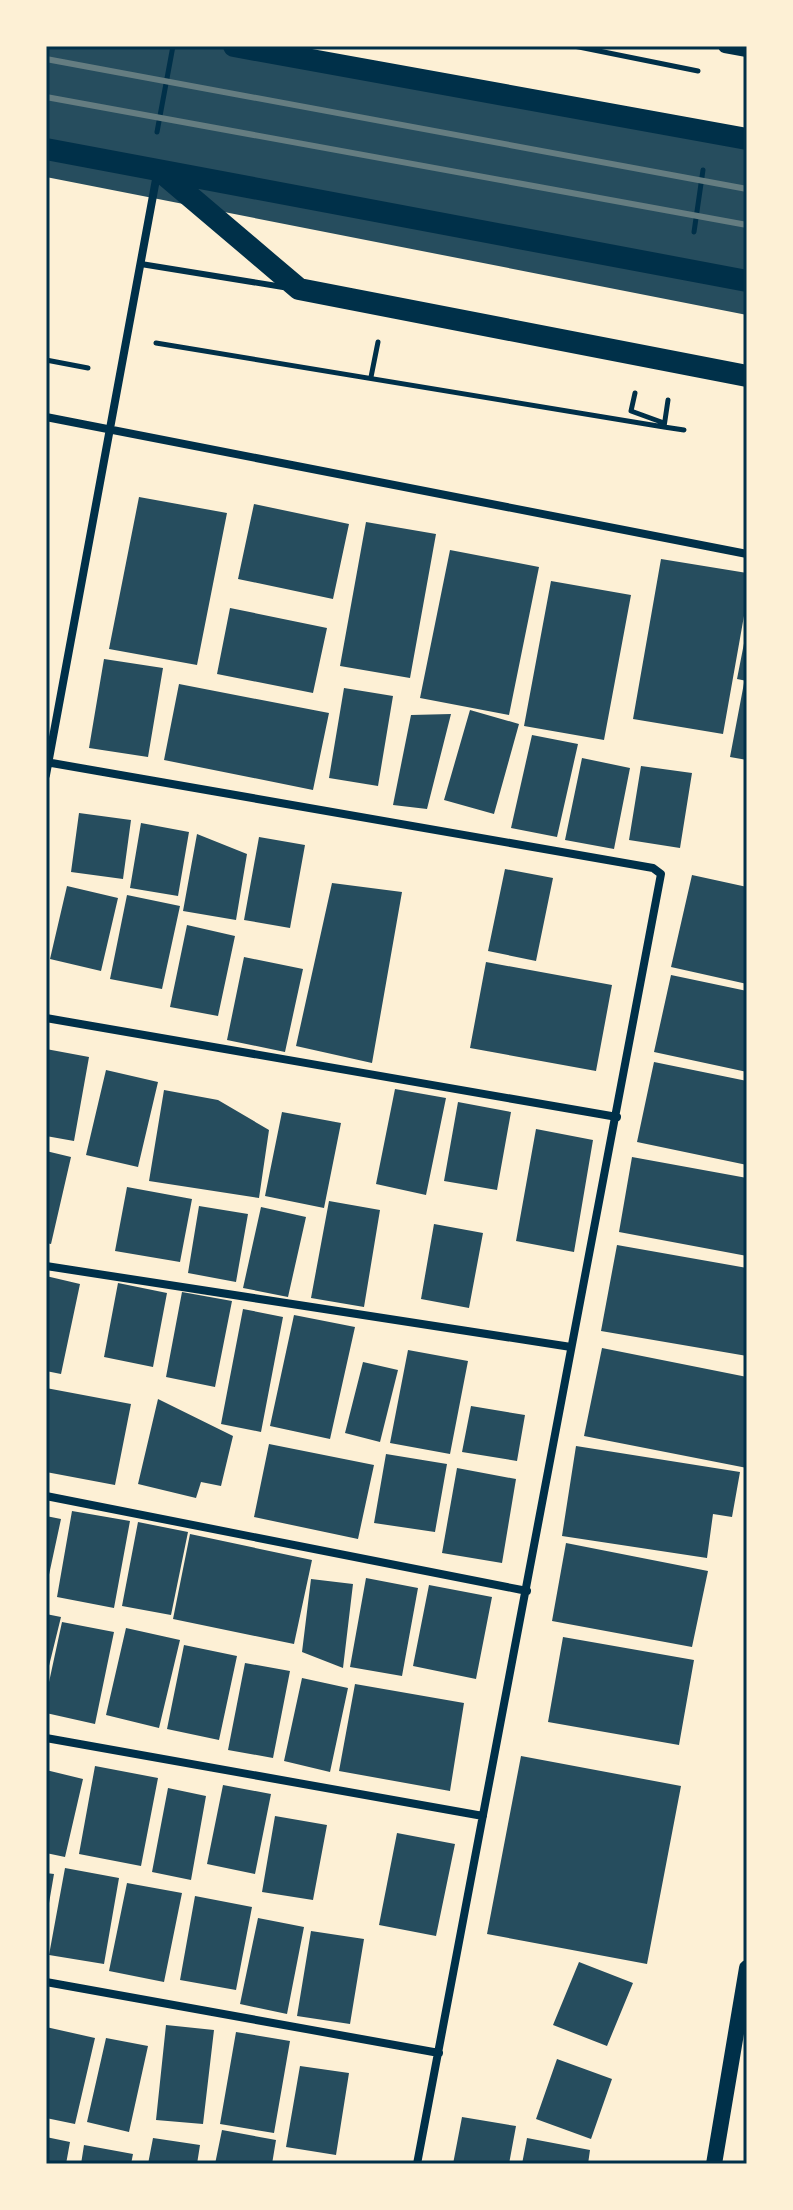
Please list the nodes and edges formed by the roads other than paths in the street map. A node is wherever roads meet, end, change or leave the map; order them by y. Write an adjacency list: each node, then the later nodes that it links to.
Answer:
1 (234, 46): 4 (highway)
2 (725, 46): 3 (street)
3 (747, 50)
4 (747, 139)
5 (46, 149): 6 (highway)
6 (157, 169): 7 (street); 8 (highway); 9 (highway)
7 (141, 264): 9 (lane); 12 (street)
8 (747, 281)
9 (299, 289): 10 (highway)
10 (747, 376)
11 (46, 417): 12 (street)
12 (112, 429): 13 (street); 14 (street)
13 (747, 554)
14 (47, 762): 15 (street); 17 (street)
15 (46, 775)
16 (46, 1018): 17 (street)
17 (617, 1117): 19 (street)
18 (46, 1266): 19 (street)
19 (571, 1347): 21 (street)
20 (46, 1496): 21 (street)
21 (527, 1591): 23 (street)
22 (46, 1738): 23 (street)
23 (483, 1816): 26 (street)
24 (747, 1968): 28 (main road)
25 (46, 1982): 26 (street)
26 (439, 2053): 27 (street)
27 (417, 2164)
28 (714, 2164)

